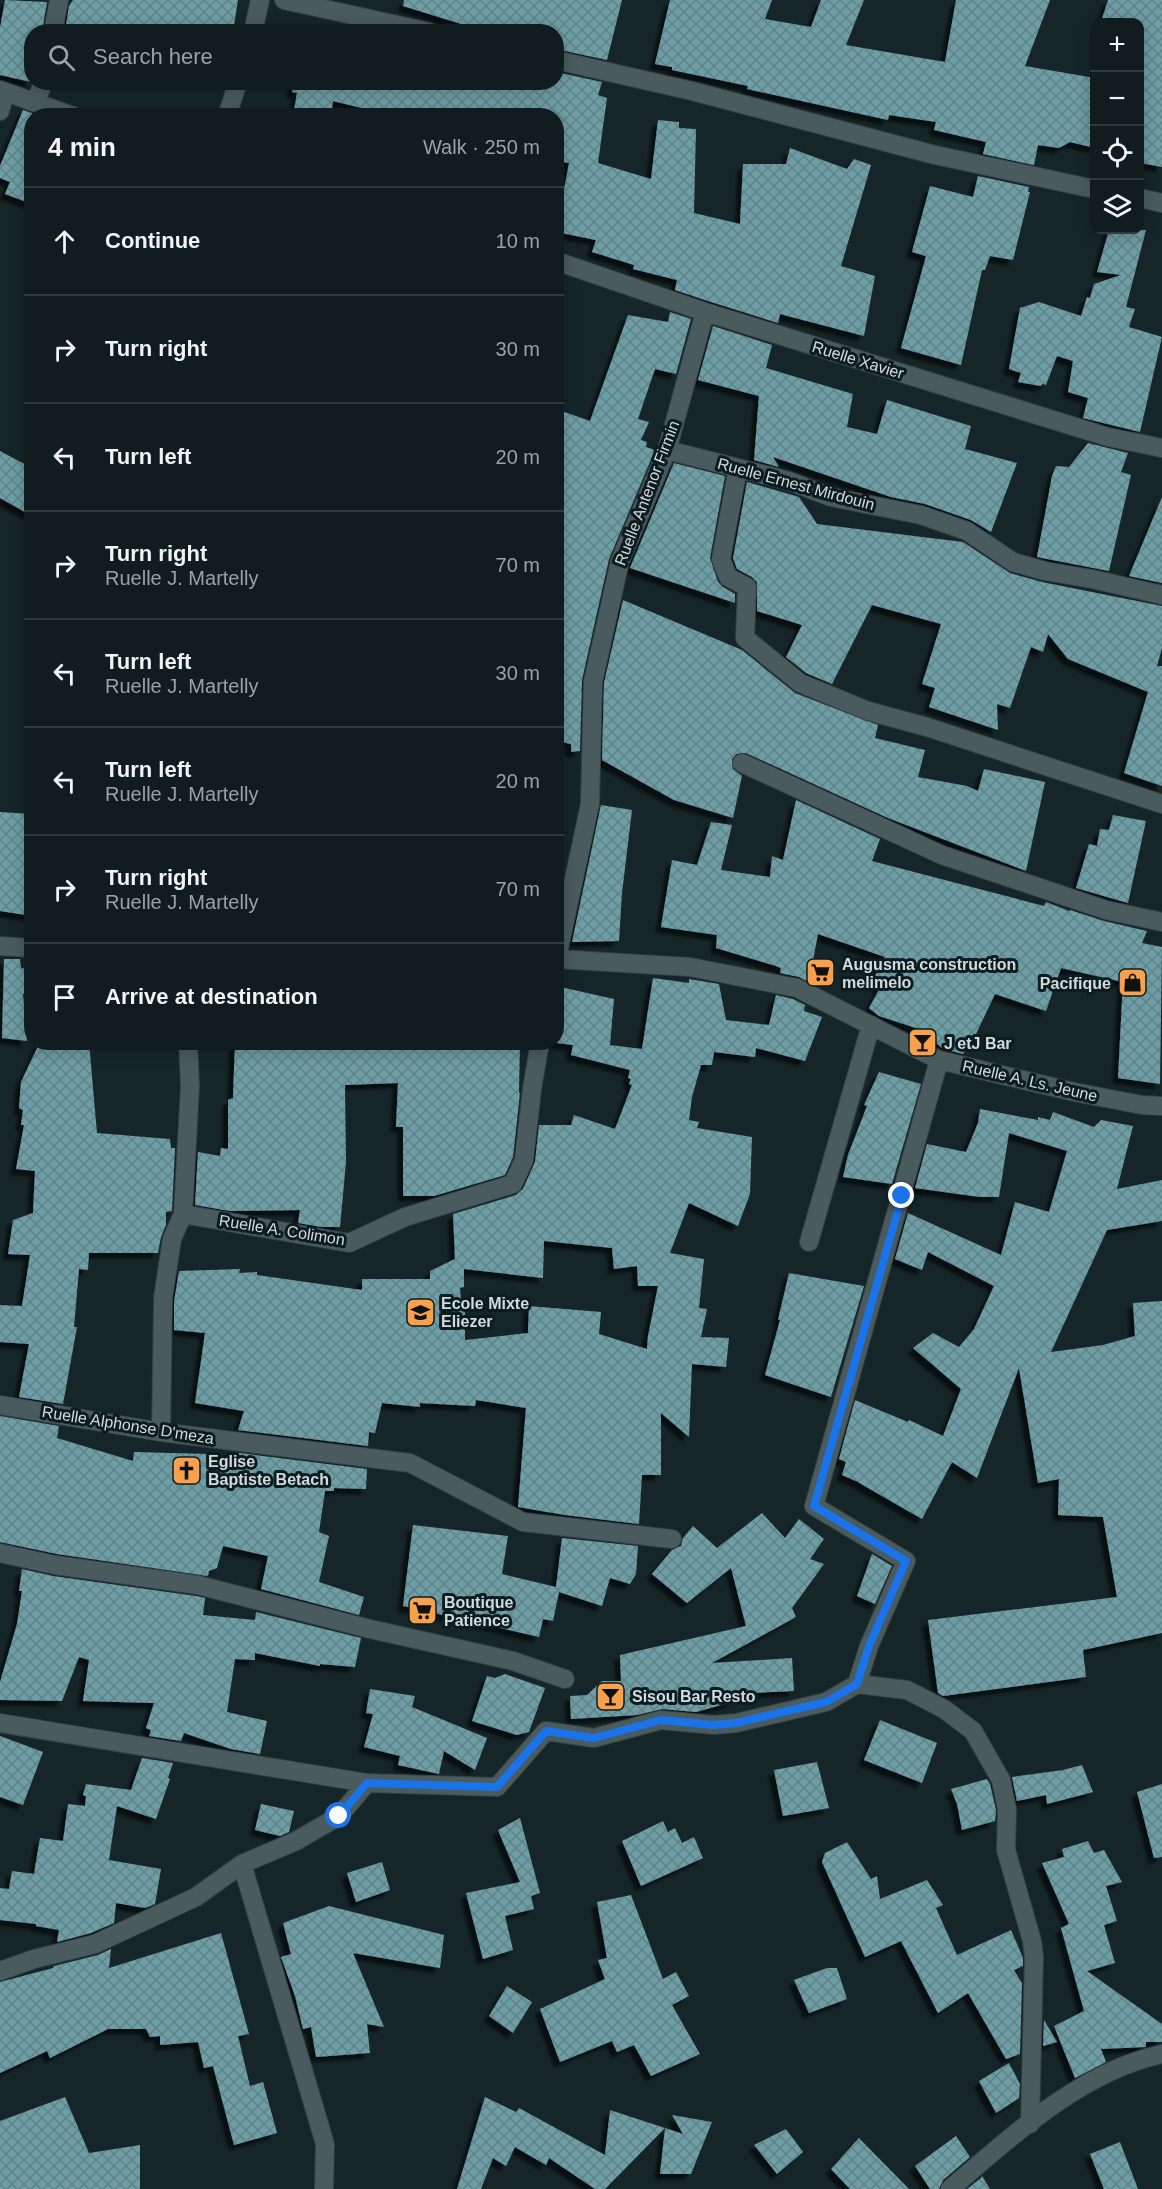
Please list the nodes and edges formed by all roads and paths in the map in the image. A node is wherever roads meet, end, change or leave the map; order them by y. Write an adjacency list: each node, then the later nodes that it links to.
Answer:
1 (59, 0): 4 (street)
2 (261, 0): 5 (street)
3 (284, 0): 6 (street)
4 (54, 24)
5 (255, 24)
6 (393, 24)
7 (564, 62): 15 (street)
8 (40, 90): 11 (street)
9 (235, 90): 13 (street)
10 (3, 91): 11 (street); 14 (street)
11 (36, 102): 12 (street)
12 (52, 108)
13 (230, 108)
14 (0, 111)
15 (1090, 188)
16 (1144, 199): 17 (street)
17 (1162, 203)
18 (564, 264): 19 (street, Ruelle Xavier)
19 (705, 312): 20 (street, Ruelle Xavier); 21 (street, Ruelle Antenor Firmin)
20 (1162, 448)
21 (667, 450): 22 (street, Ruelle Ernest Mirdouin); 27 (street, Ruelle Antenor Firmin)
22 (738, 468): 23 (street, Ruelle Ernest Mirdouin); 25 (street)
23 (1162, 594)
24 (742, 763): 26 (street)
25 (1162, 804)
26 (1162, 922)
27 (564, 927)
28 (0, 946): 29 (street)
29 (24, 948)
30 (564, 960): 31 (street, Ruelle A. Ls. Jeune)
31 (871, 1025): 34 (street, Ruelle A. Ls. Jeune); 37 (street)
32 (188, 1050): 36 (street)
33 (539, 1050): 36 (street, Ruelle A. Colimon)
34 (939, 1060): 35 (street, Ruelle A. Ls. Jeune); 43 (street)
35 (1162, 1106)
36 (183, 1214): 39 (street)
37 (809, 1242)
38 (0, 1405): 39 (street, Ruelle Alphonse D'meza)
39 (161, 1432): 40 (street, Ruelle Alphonse D'meza)
40 (672, 1539)
41 (0, 1553): 42 (street)
42 (565, 1679)
43 (857, 1684): 45 (street); 49 (street)
44 (0, 1723): 45 (street)
45 (367, 1783): 46 (street)
46 (242, 1864): 47 (street); 50 (street)
47 (0, 1971)
48 (1162, 2054): 49 (street)
49 (1030, 2124): 51 (street)
50 (324, 2189)
51 (950, 2189)

